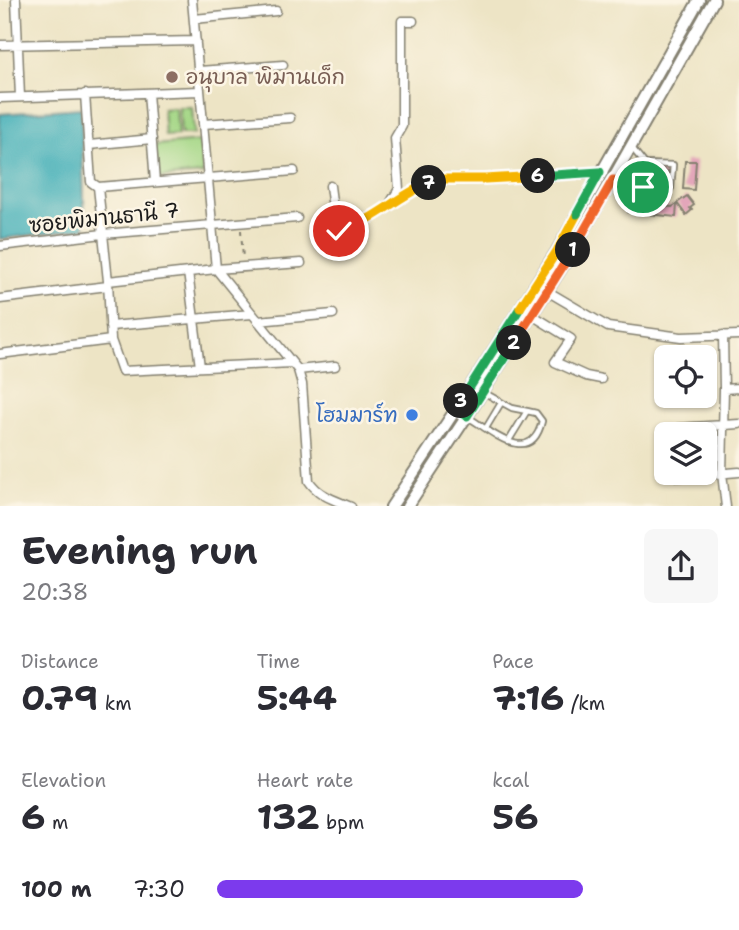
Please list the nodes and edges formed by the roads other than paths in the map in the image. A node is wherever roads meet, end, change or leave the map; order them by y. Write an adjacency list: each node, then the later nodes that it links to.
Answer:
1 (16, 0): 10 (street)
2 (192, 0): 6 (street)
3 (699, 0): 25 (main road)
4 (714, 0): 22 (main road)
5 (276, 11): 6 (street)
6 (194, 19): 8 (street)
7 (413, 21): 32 (street)
8 (196, 41): 10 (street); 12 (street)
9 (0, 45): 10 (street)
10 (17, 45): 16 (street)
11 (283, 65): 12 (street)
12 (199, 71): 13 (street)
13 (200, 91): 14 (street); 19 (street)
14 (148, 93): 15 (street); 20 (street)
15 (85, 94): 16 (street); 21 (street)
16 (20, 97): 17 (street)
17 (0, 98)
18 (290, 118): 19 (street)
19 (203, 124): 26 (street)
20 (152, 139): 21 (street); 28 (street)
21 (89, 145): 30 (street)
22 (631, 147): 23 (lane); 27 (main road)
23 (645, 164): 31 (lane); 31 (lane)
24 (294, 171): 26 (street)
25 (600, 172): 32 (street); 61 (main road)
26 (208, 178): 28 (street); 34 (street)
27 (613, 180): 31 (lane); 41 (main road)
28 (155, 182): 30 (street)
29 (330, 186): 32 (street)
30 (98, 187): 35 (street)
31 (643, 187)
32 (389, 205)
33 (298, 218): 34 (street, ซอยพิมานธานี 7)
34 (212, 225): 35 (street, ซอยพิมานธานี 7); 38 (street)
35 (103, 234): 36 (street, ซอยพิมานธานี 7); 40 (street)
36 (0, 246)
37 (301, 263): 38 (street)
38 (216, 269): 39 (street); 43 (street)
39 (188, 272): 40 (street); 46 (street)
40 (108, 284): 42 (street); 48 (street)
41 (547, 291): 45 (main road); 49 (street)
42 (0, 299)
43 (252, 314): 46 (street); 47 (street)
44 (333, 314): 47 (street)
45 (532, 315): 56 (street); 59 (main road)
46 (194, 319): 48 (street); 55 (street)
47 (258, 321): 53 (street)
48 (110, 326): 51 (street)
49 (723, 335): 50 (street); 57 (street)
50 (739, 335)
51 (111, 340): 52 (street); 55 (street)
52 (0, 354)
53 (295, 366): 54 (street); 55 (street); 72 (street)
54 (335, 366)
55 (200, 367)
56 (601, 379)
57 (724, 388): 58 (street); 66 (street)
58 (739, 388)
59 (482, 392): 60 (lane); 63 (main road)
60 (501, 403): 62 (lane); 67 (lane)
61 (456, 409): 63 (main road); 73 (main road)
62 (527, 411): 68 (lane); 68 (lane)
63 (467, 416): 67 (lane); 74 (main road)
64 (739, 424): 66 (street)
65 (717, 425): 66 (street)
66 (723, 425): 71 (street)
67 (486, 428): 68 (lane)
68 (508, 442)
69 (739, 472): 71 (street)
70 (717, 473): 71 (street)
71 (722, 473): 75 (street)
72 (351, 506)
73 (391, 506)
74 (407, 506)
75 (726, 506)

